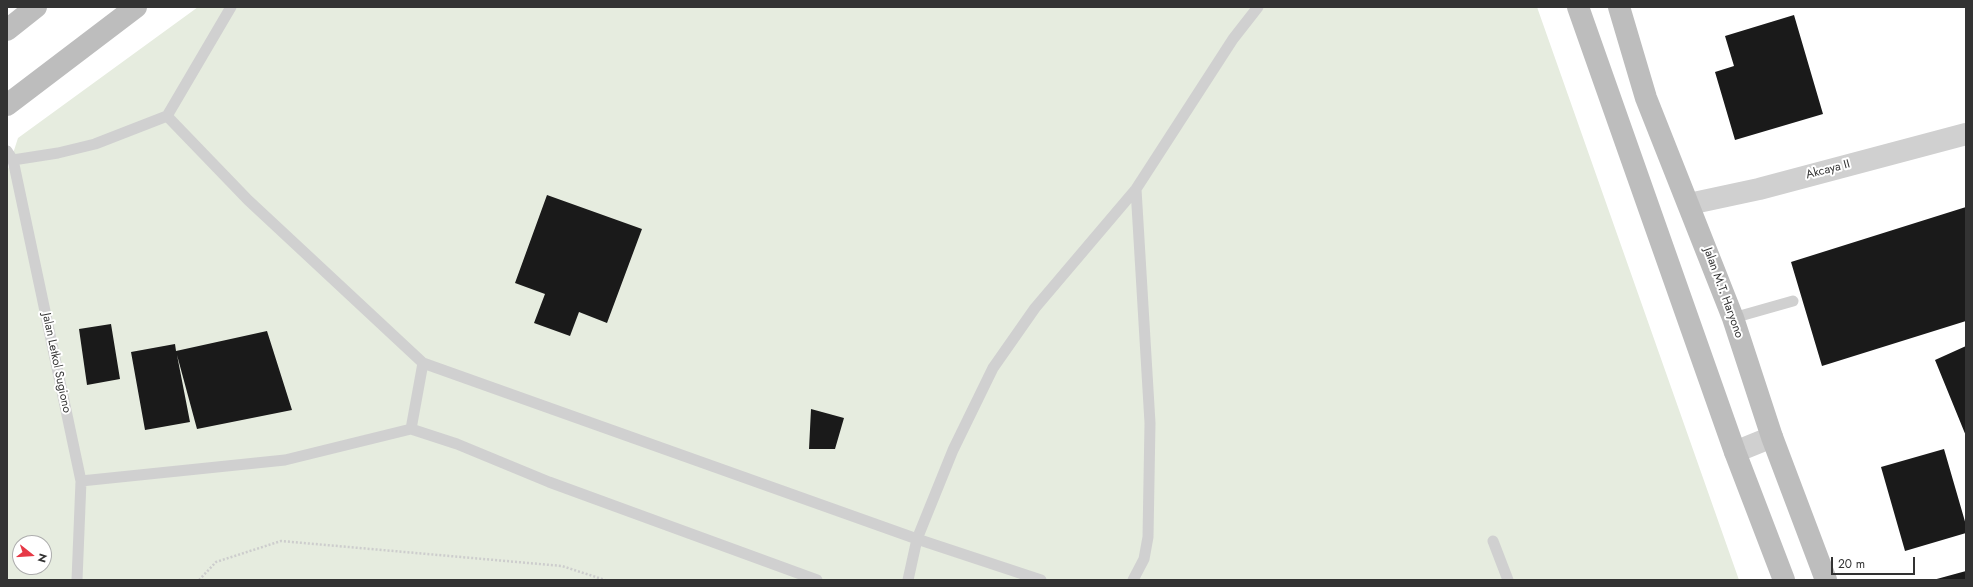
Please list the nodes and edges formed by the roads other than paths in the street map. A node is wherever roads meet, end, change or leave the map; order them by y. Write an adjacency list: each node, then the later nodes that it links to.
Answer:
1 (36, 7): 7 (street)
2 (136, 7): 8 (street)
3 (231, 7): 9 (lane)
4 (1258, 7): 12 (lane)
5 (1578, 7): 19 (street)
6 (1619, 7): 13 (street, Jalan M.T. Haryono)
7 (7, 30)
8 (7, 105)
9 (167, 116): 11 (lane); 16 (lane)
10 (1966, 134): 13 (street, Akcaya II)
11 (10, 155): 20 (lane, Jalan Letkol Sugiono)
12 (1136, 189): 21 (lane); 27 (lane)
13 (1689, 204): 15 (street, Jalan M.T. Haryono)
14 (1793, 301): 15 (lane)
15 (1733, 318): 18 (street, Jalan M.T. Haryono)
16 (423, 364): 17 (lane); 21 (lane)
17 (411, 429): 20 (lane); 24 (lane)
18 (1772, 436): 19 (street); 30 (street, Jalan M.T. Haryono)
19 (1735, 452): 29 (street)
20 (81, 480): 23 (lane, Jalan Letkol Sugiono)
21 (917, 539): 25 (lane); 26 (lane)
22 (1494, 541): 28 (lane)
23 (78, 580)
24 (817, 580)
25 (908, 580)
26 (1041, 580)
27 (1133, 580)
28 (1508, 580)
29 (1784, 580)
30 (1826, 580)

